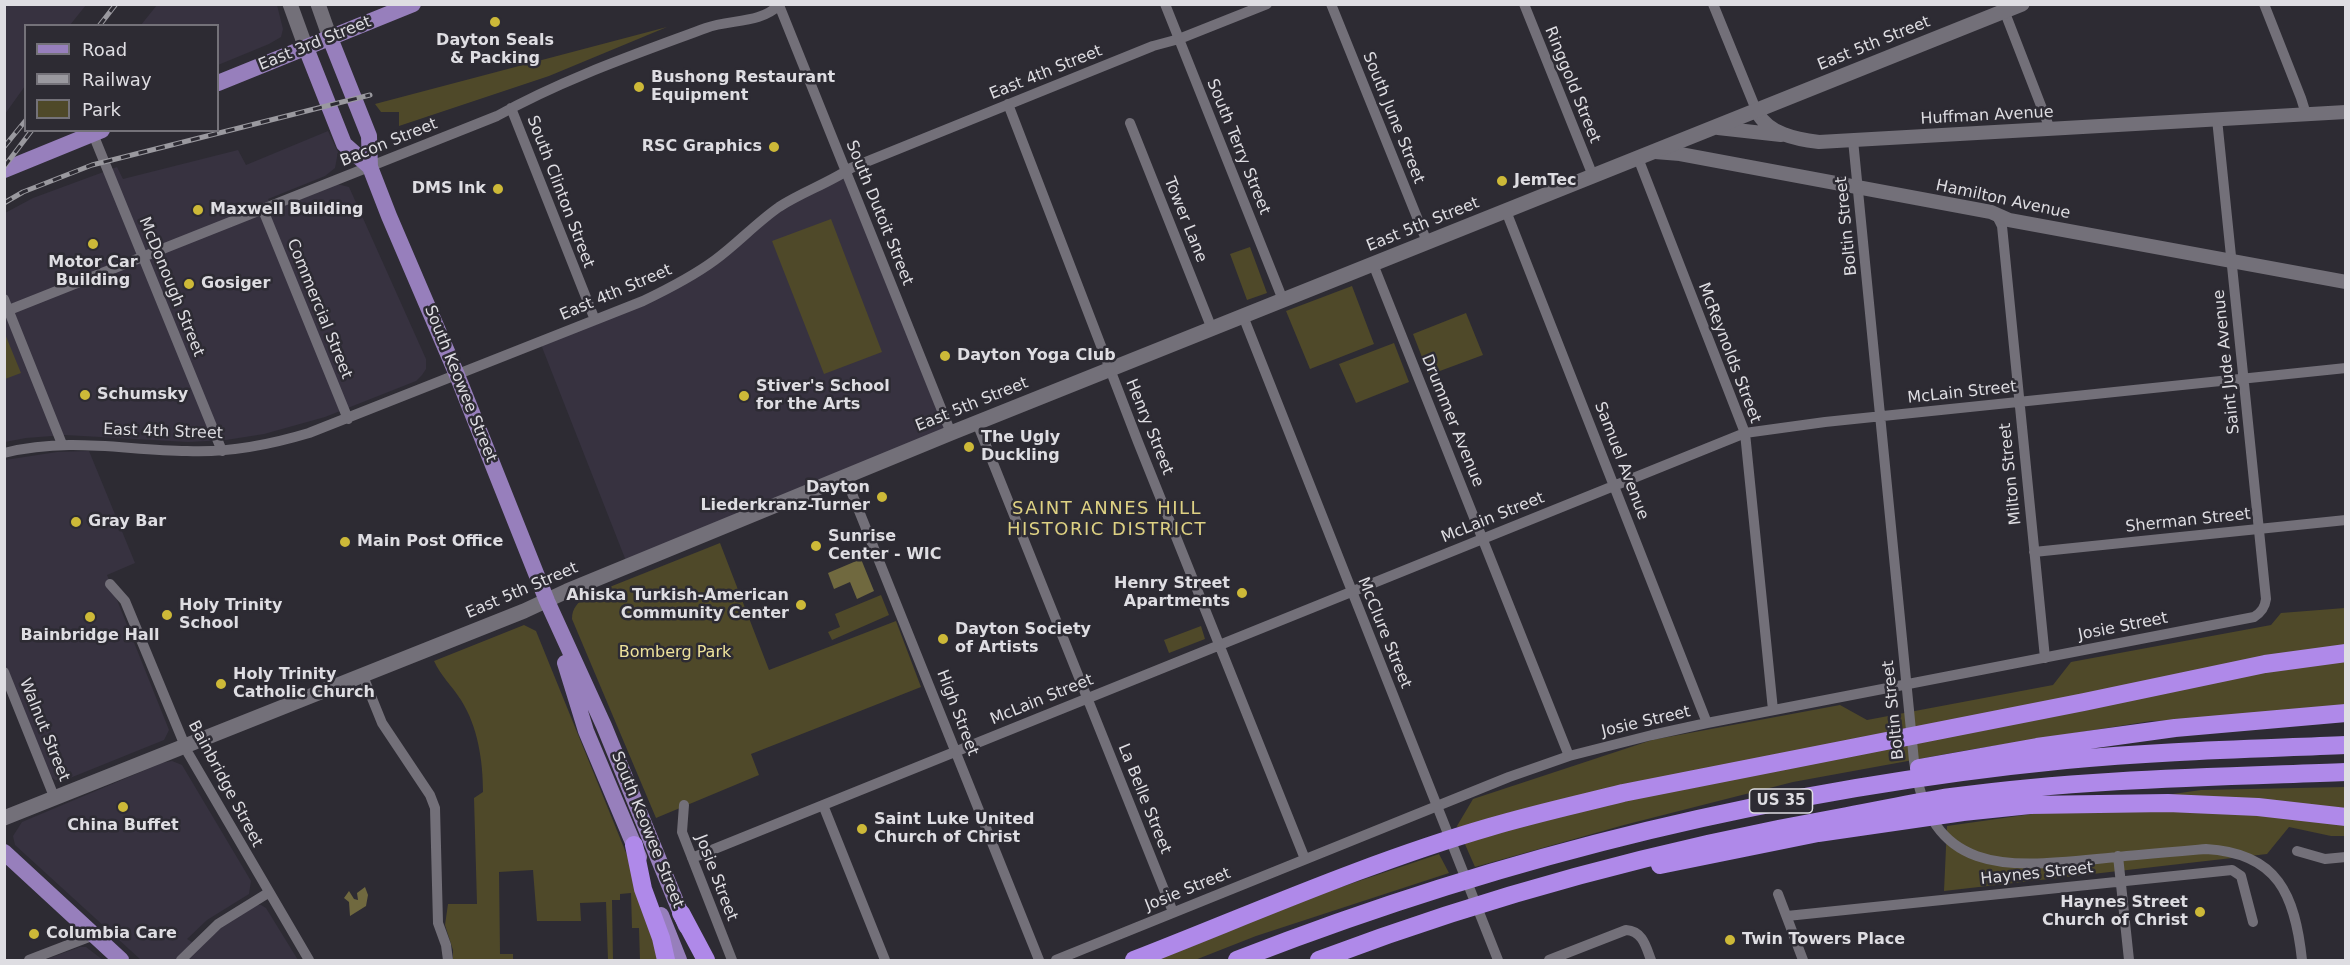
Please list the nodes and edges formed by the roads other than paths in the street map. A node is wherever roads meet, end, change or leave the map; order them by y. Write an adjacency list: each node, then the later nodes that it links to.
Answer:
1 (290, 4): 15 (main road)
2 (318, 4): 13 (main road)
3 (413, 4): 13 (main road, East 3rd Street)
4 (779, 4): 18 (street, Bacon Street); 33 (street, South Dutoit Street)
5 (1165, 4): 14 (street, South Terry Street)
6 (1267, 4): 14 (street, East 4th Street)
7 (1331, 4): 39 (street, South June Street)
8 (1524, 4): 34 (street, Ringgold Street)
9 (1713, 4): 19 (street, Huffman Avenue)
10 (2022, 4): 12 (main road, East 5th Street)
11 (2264, 4): 21 (street)
12 (2003, 8): 19 (main road, East 5th Street); 25 (street)
13 (330, 38): 15 (main road, East 3rd Street); 31 (main road, South Keowee Street)
14 (1179, 39): 17 (street, East 4th Street); 45 (street, South Terry Street)
15 (306, 48): 16 (main road, East 3rd Street); 31 (main road, South Keowee Street)
16 (219, 84)
17 (1008, 104): 33 (street, East 4th Street); 51 (street, Henry Street)
18 (511, 108): 31 (street, Bacon Street); 48 (street, South Clinton Street)
19 (1757, 112): 24 (main road, East 5th Street); 27 (street, Huffman Avenue)
20 (2346, 112): 21 (street, Huffman Avenue)
21 (2306, 114): 22 (street, Huffman Avenue)
22 (2217, 119): 25 (street, Huffman Avenue); 41 (street, Saint Jude Avenue)
23 (1130, 123): 49 (street, Tower Lane)
24 (1718, 128): 27 (street); 29 (main road, East 5th Street)
25 (2050, 129): 28 (street, Huffman Avenue)
26 (97, 132): 32 (main road); 40 (street, McDonough Street)
27 (1791, 137): 28 (street, Huffman Avenue)
28 (1853, 140): 35 (street, Boltin Street)
29 (1653, 152): 30 (main road, East 5th Street); 35 (street, Hamilton Avenue)
30 (1638, 158): 34 (main road, East 5th Street); 59 (street, McReynolds Street)
31 (370, 167): 36 (street, Bacon Street); 52 (main road, South Keowee Street)
32 (4, 171)
33 (847, 171): 48 (street, East 4th Street); 58 (street, South Dutoit Street)
34 (1593, 176): 37 (main road, East 5th Street)
35 (1858, 187): 38 (street, Hamilton Avenue); 55 (street, Boltin Street)
36 (263, 210): 40 (street, Bacon Street); 56 (street, Commercial Street)
37 (1506, 211): 39 (main road, East 5th Street); 64 (street, Samuel Avenue)
38 (1997, 216): 41 (street, Hamilton Avenue); 54 (street, Milton Street)
39 (1427, 243): 42 (main road, East 5th Street)
40 (142, 257): 46 (street, Bacon Street); 61 (street, McDonough Street)
41 (2232, 261): 43 (street, Hamilton Avenue); 53 (street, Saint Jude Avenue)
42 (1373, 264): 45 (main road, East 5th Street); 67 (street, Drummer Avenue)
43 (2346, 282)
44 (4, 299): 46 (street)
45 (1283, 300): 47 (main road, East 5th Street)
46 (9, 310): 60 (street)
47 (1243, 316): 49 (main road, East 5th Street); 70 (street, McClure Street)
48 (595, 320): 52 (street, East 4th Street)
49 (1212, 328): 51 (main road, East 5th Street)
50 (2346, 368): 53 (street, McLain Street)
51 (1110, 370): 57 (main road, East 5th Street); 73 (street, Henry Street)
52 (458, 375): 56 (street, East 4th Street); 71 (main road, South Keowee Street)
53 (2243, 378): 54 (street, McLain Street); 66 (street, Saint Jude Avenue)
54 (2019, 402): 55 (street, McLain Street); 68 (street, Milton Street)
55 (1881, 417): 59 (street, McLain Street); 78 (street, Boltin Street)
56 (348, 419): 61 (street, East 4th Street)
57 (977, 423): 58 (main road, East 5th Street); 79 (street, La Belle Street)
58 (951, 433): 63 (main road, East 5th Street)
59 (1744, 433): 64 (street, McLain Street); 80 (street, McReynolds Street)
60 (62, 444): 61 (street, East 4th Street); 62 (street, East 4th Street)
61 (222, 451)
62 (4, 453)
63 (845, 476): 71 (main road, East 5th Street); 85 (street, High Street)
64 (1614, 486): 67 (street, McLain Street); 82 (street, Samuel Avenue)
65 (2346, 520): 66 (street, Sherman Street)
66 (2259, 529): 68 (street, Sherman Street); 72 (street, Saint Jude Avenue)
67 (1483, 539): 70 (street, McLain Street); 86 (street, Drummer Avenue)
68 (2034, 552): 75 (street, Milton Street)
69 (110, 584): 84 (street, Bainbridge Street)
70 (1352, 591): 73 (street, McLain Street); 92 (street, McClure Street)
71 (547, 602): 77 (main road, East 5th Street); 97 (main road, South Keowee Street); 109 (main road, South Keowee Street)
72 (2265, 602): 75 (street, Josie Street)
73 (1220, 644): 79 (street, McLain Street); 103 (street, Henry Street)
74 (2346, 653): 126 (highway)
75 (2045, 658): 78 (street, Josie Street)
76 (4, 672): 88 (street, Walnut Street)
77 (363, 676): 84 (main road, East 5th Street); 117 (street)
78 (1907, 685): 80 (street, Josie Street); 100 (street, Boltin Street)
79 (1088, 698): 85 (street, McLain Street); 108 (street, La Belle Street)
80 (1773, 710): 82 (street, Josie Street)
81 (2346, 713): 89 (highway)
82 (1707, 723): 86 (street, Josie Street)
83 (2346, 745): 89 (highway, US 35)
84 (185, 747): 88 (main road, East 5th Street); 105 (street, Bainbridge Street)
85 (955, 751): 91 (street, McLain Street); 124 (street, High Street)
86 (1569, 756): 92 (street, Josie Street)
87 (2346, 771): 107 (highway, US 35)
88 (55, 799): 93 (main road, East 5th Street)
89 (1781, 801): 127 (highway, US 35)
90 (684, 805): 102 (street, Josie Street)
91 (823, 805): 102 (street, McLain Street); 123 (street)
92 (1437, 805): 103 (street, Josie Street); 129 (street, McClure Street)
93 (31, 808): 94 (main road); 96 (main road, East 5th Street)
94 (4, 809)
95 (2346, 817): 107 (highway)
96 (4, 818)
97 (634, 844): 118 (highway); 119 (main road, South Keowee Street)
98 (2297, 851): 101 (street)
99 (4, 852): 112 (main road)
100 (2118, 856): 104 (street); 134 (street, Boltin Street)
101 (2346, 857)
102 (692, 858): 122 (street, Josie Street)
103 (1305, 859): 108 (street, Josie Street)
104 (2121, 880): 110 (street, Haynes Street); 111 (street, Haynes Street); 133 (street)
105 (268, 893): 115 (street); 116 (street, Bainbridge Street)
106 (1779, 894): 110 (street)
107 (1502, 896): 128 (highway, US 35)
108 (1173, 912): 125 (street, Josie Street)
109 (681, 913): 120 (main road, South Keowee Street); 121 (highway)
110 (1787, 916): 132 (street)
111 (2253, 922)
112 (94, 935): 113 (street); 114 (main road)
113 (30, 960)
114 (122, 960)
115 (181, 960)
116 (309, 960)
117 (448, 960)
118 (666, 960)
119 (679, 960)
120 (700, 960)
121 (706, 960)
122 (732, 960)
123 (885, 960)
124 (1039, 960)
125 (1056, 960)
126 (1134, 960)
127 (1237, 960)
128 (1319, 960)
129 (1498, 960)
130 (1549, 960): 131 (street)
131 (1651, 960)
132 (1803, 960)
133 (2129, 960)
134 (2302, 960)

